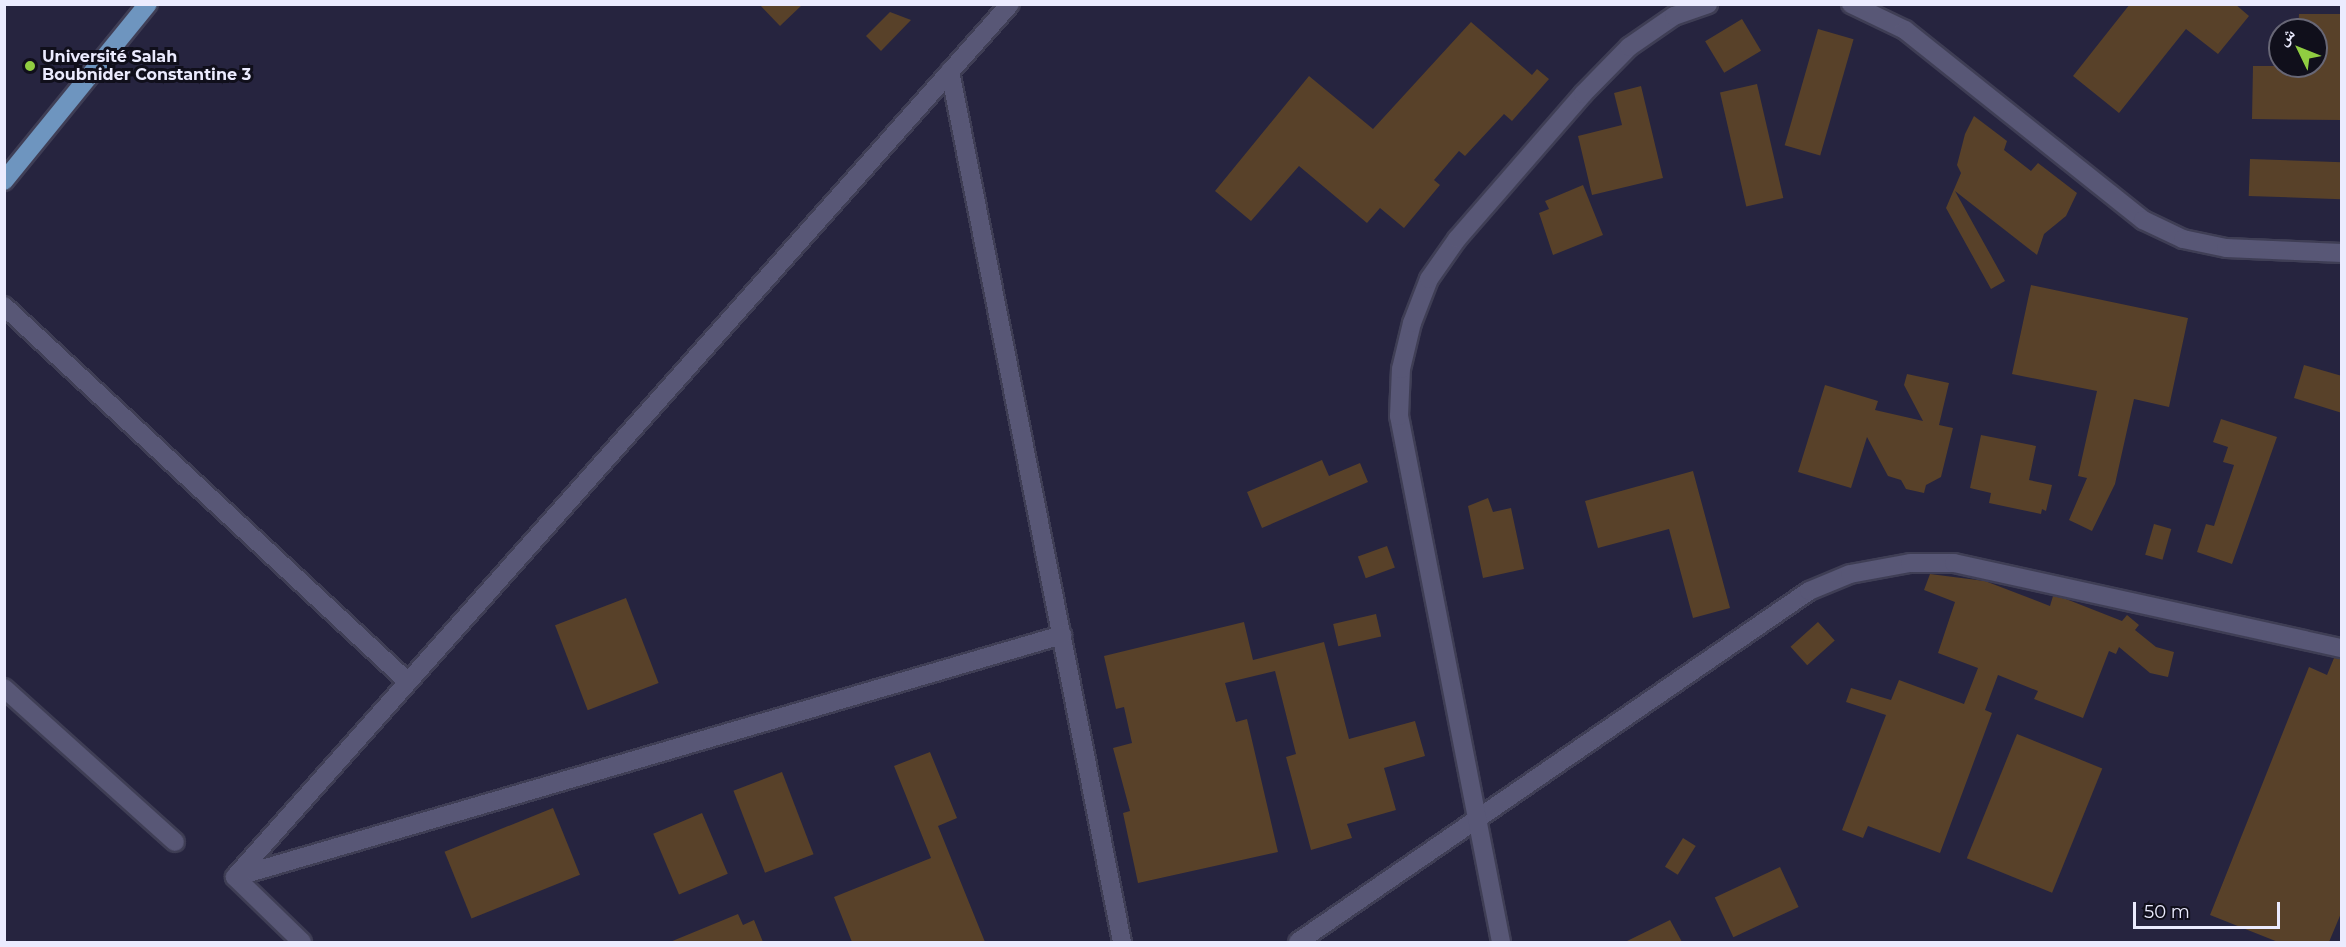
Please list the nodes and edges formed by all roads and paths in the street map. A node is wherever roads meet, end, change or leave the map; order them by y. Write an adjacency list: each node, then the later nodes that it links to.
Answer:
1 (148, 4): 6 (main road)
2 (1010, 4): 5 (street)
3 (1708, 4): 13 (street)
4 (1851, 4): 7 (street)
5 (950, 71): 9 (street); 11 (street)
6 (4, 181)
7 (2342, 253)
8 (4, 306): 11 (street)
9 (1062, 635): 15 (street); 17 (street)
10 (2342, 648): 13 (street)
11 (408, 682): 15 (street)
12 (4, 688): 14 (street)
13 (1478, 819): 18 (street); 19 (street)
14 (175, 842)
15 (235, 877): 16 (street)
16 (302, 942)
17 (1122, 942)
18 (1298, 942)
19 (1501, 942)

